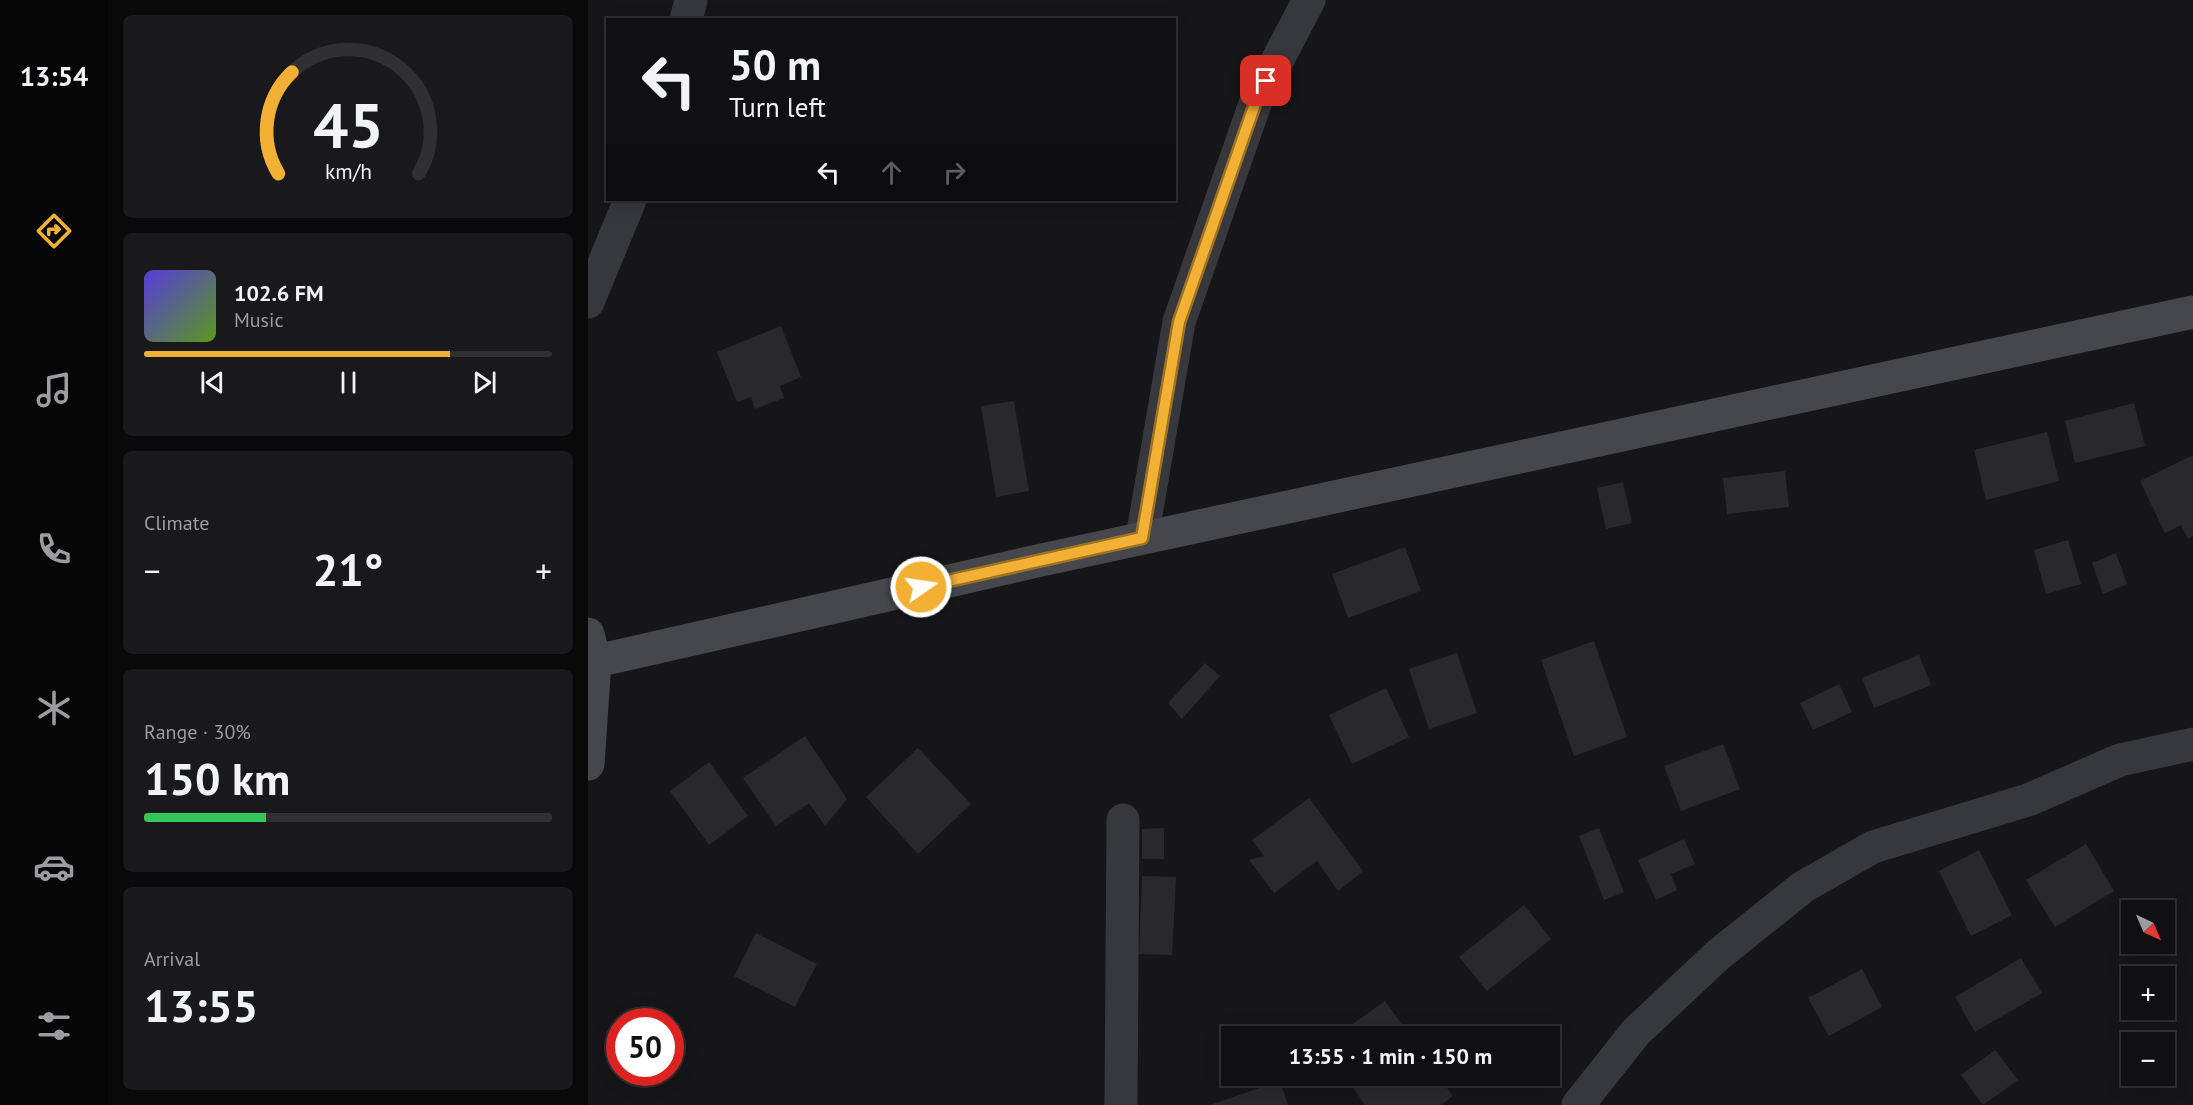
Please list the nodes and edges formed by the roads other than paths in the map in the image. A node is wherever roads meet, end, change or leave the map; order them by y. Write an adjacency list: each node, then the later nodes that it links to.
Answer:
1 (691, 0): 3 (street)
2 (1309, 0): 7 (street)
3 (686, 18)
4 (630, 201): 5 (street)
5 (588, 302)
6 (2193, 312): 7 (main road)
7 (1142, 538): 8 (main road)
8 (590, 653): 10 (main road)
9 (2193, 744): 13 (street)
10 (588, 764)
11 (1122, 820): 12 (street)
12 (1121, 1105)
13 (1578, 1105)

